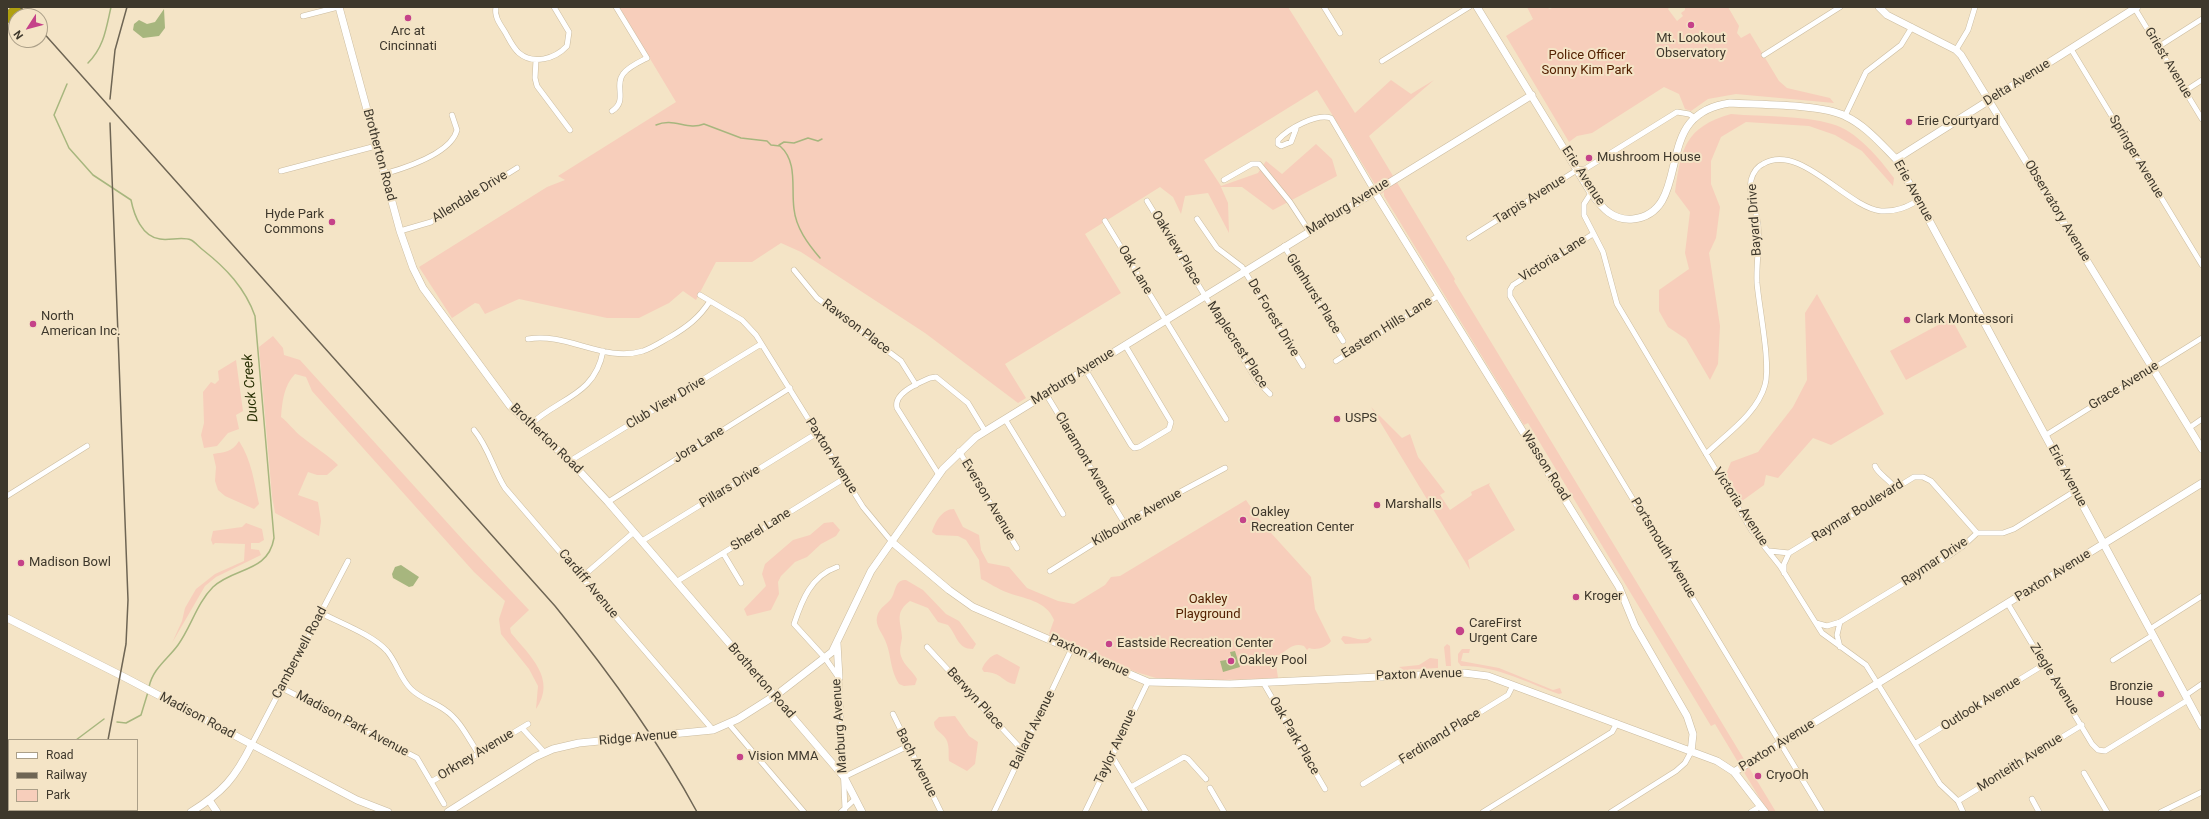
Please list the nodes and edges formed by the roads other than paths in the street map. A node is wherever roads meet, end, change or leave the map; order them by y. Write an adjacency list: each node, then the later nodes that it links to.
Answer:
1 (10, 7): 14 (highway)
2 (18, 7): 16 (highway)
3 (338, 7): 15 (street); 37 (street, Brotherton Road)
4 (496, 7): 24 (street)
5 (554, 7): 24 (street)
6 (616, 7): 30 (street)
7 (1325, 7): 19 (street)
8 (1469, 7): 25 (street)
9 (1477, 7): 28 (street, Erie Avenue)
10 (1840, 7): 23 (street)
11 (1879, 7): 18 (street)
12 (1975, 7): 22 (street)
13 (2135, 8): 20 (street, Griest Avenue); 21 (street, Delta Avenue)
14 (7, 10)
15 (303, 16)
16 (7, 18)
17 (2202, 19): 20 (street)
18 (1912, 28): 22 (street); 32 (street)
19 (1340, 33)
20 (2158, 47): 27 (street, Griest Avenue)
21 (2071, 49): 29 (street, Delta Avenue); 55 (street, Springer Avenue)
22 (1956, 50): 29 (street, Observatory Avenue)
23 (1764, 55)
24 (536, 60): 36 (street)
25 (1382, 61)
26 (2202, 80): 27 (street)
27 (2185, 91): 34 (street, Griest Avenue)
28 (1532, 95): 40 (street, Erie Avenue); 44 (street, Marburg Avenue)
29 (1989, 100): 38 (street, Delta Avenue); 72 (street, Observatory Avenue)
30 (612, 111)
31 (452, 115): 42 (street)
32 (1845, 116): 33 (street, Erie Avenue); 38 (street, Erie Avenue)
33 (1695, 118): 40 (street, Tarpis Avenue); 45 (street, Erie Avenue)
34 (2202, 119)
35 (1296, 129): 44 (street)
36 (570, 130)
37 (376, 146): 41 (street); 42 (street, Brotherton Road)
38 (1896, 159): 46 (street, Erie Avenue)
39 (517, 168): 50 (street, Allendale Drive)
40 (1577, 170): 45 (street, Erie Avenue); 53 (street, Tarpis Avenue)
41 (281, 171)
42 (384, 174): 50 (street, Brotherton Road)
43 (1224, 180): 51 (street)
44 (1377, 189): 51 (street, Marburg Avenue); 61 (street, Wasson Road)
45 (1591, 193): 52 (street, Victoria Avenue)
46 (1919, 200): 86 (street, Erie Avenue); 90 (street, Bayard Drive)
47 (1147, 201): 60 (street, Oakview Place)
48 (1196, 219): 57 (street, De Forest Drive)
49 (1105, 221): 63 (street, Oak Lane)
50 (400, 231): 81 (street, Brotherton Road)
51 (1309, 231): 54 (street, Marburg Avenue)
52 (1593, 234): 58 (street, Victoria Lane); 90 (street, Victoria Avenue)
53 (1468, 238)
54 (1284, 246): 57 (street, Marburg Avenue); 66 (street, Glenhurst Place)
55 (2202, 265)
56 (794, 270): 74 (street, Rawson Place)
57 (1244, 270): 60 (street, Marburg Avenue); 71 (street, De Forest Drive)
58 (1514, 284): 152 (street, Portsmouth Avenue)
59 (700, 294): 62 (street, Paxton Avenue)
60 (1204, 295): 63 (street, Marburg Avenue); 77 (street, Maplecrest Place)
61 (1438, 296): 70 (street, Eastern Hills Lane); 156 (street, Wasson Road)
62 (710, 301): 67 (street, Paxton Avenue); 69 (street)
63 (1165, 320): 68 (street, Marburg Avenue); 79 (street, Oak Lane)
64 (2202, 338): 72 (street, Grace Avenue)
65 (528, 339): 69 (street)
66 (1343, 341)
67 (762, 344): 75 (street, Paxton Avenue); 91 (street, Club View Drive)
68 (1125, 345): 73 (street, Marburg Avenue); 73 (street)
69 (603, 351): 81 (street)
70 (1336, 361)
71 (1302, 366)
72 (2153, 368): 82 (street, Observatory Avenue); 86 (street, Grace Avenue)
73 (1085, 369): 76 (street, Marburg Avenue)
74 (916, 385): 84 (street); 94 (street)
75 (790, 388): 85 (street, Paxton Avenue); 100 (street, Jora Lane)
76 (1046, 394): 78 (street, Marburg Avenue); 102 (street, Claramont Avenue)
77 (1270, 394)
78 (1005, 419): 84 (street, Marburg Avenue); 101 (street)
79 (1226, 419)
80 (2202, 420): 82 (street)
81 (530, 425): 91 (street, Brotherton Road)
82 (2189, 428): 88 (street, Observatory Avenue)
83 (474, 430): 116 (street, Cardiff Avenue)
84 (985, 431): 89 (street, Marburg Avenue)
85 (817, 434): 95 (street, Paxton Avenue); 105 (street, Pillars Drive)
86 (2046, 435): 98 (street, Erie Avenue)
87 (87, 446): 99 (street)
88 (2202, 449)
89 (959, 451): 94 (street, Marburg Avenue); 108 (street, Everson Avenue)
90 (1706, 454): 109 (street, Victoria Avenue)
91 (570, 461): 100 (street, Brotherton Road)
92 (1875, 466): 97 (street)
93 (1225, 468): 102 (street, Kilbourne Avenue)
94 (939, 475): 106 (street, Marburg Avenue)
95 (845, 478): 106 (street, Paxton Avenue); 110 (street, Sherel Lane)
96 (2202, 483): 107 (street, Paxton Avenue)
97 (1895, 488): 104 (street, Raymar Boulevard); 111 (street, Raymar Boulevard)
98 (2075, 491): 104 (street, Raymar Drive); 107 (street, Erie Avenue)
99 (7, 496)
100 (608, 502): 103 (street, Brotherton Road)
101 (1063, 514)
102 (1125, 524): 114 (street, Kilbourne Avenue)
103 (634, 532): 105 (street, Brotherton Road); 116 (street)
104 (1977, 533): 124 (street, Raymar Drive)
105 (642, 541): 117 (street, Brotherton Road)
106 (892, 542): 126 (street, Marburg Avenue); 129 (street, Paxton Avenue)
107 (2103, 543): 120 (street, Paxton Avenue); 125 (street, Erie Avenue)
108 (1017, 548)
109 (1768, 551): 111 (street); 115 (street, Victoria Avenue)
110 (723, 553): 117 (street, Sherel Lane); 118 (street)
111 (1789, 553): 115 (street)
112 (348, 561): 121 (street, Camberwell Road)
113 (837, 567): 130 (street)
114 (1050, 571)
115 (1784, 573): 123 (street, Victoria Avenue)
116 (582, 577): 149 (street, Cardiff Avenue)
117 (676, 582): 140 (street, Brotherton Road)
118 (741, 583)
119 (2202, 596): 125 (street)
120 (2008, 604): 132 (street, Ziegle Avenue); 135 (street, Paxton Avenue)
121 (321, 613): 139 (street, Camberwell Road); 157 (street)
122 (7, 618): 151 (street, Madison Road)
123 (1814, 622): 124 (street, Raymar Drive); 128 (street, Victoria Avenue)
124 (1840, 622): 128 (street)
125 (2152, 632): 131 (street); 141 (street, Erie Avenue)
126 (837, 643): 130 (street, Marburg Avenue); 133 (street)
127 (927, 647): 154 (street, Berwyn Place)
128 (1840, 647): 135 (street, Victoria Avenue)
129 (1072, 648): 134 (street, Paxton Avenue); 154 (street, Ballard Avenue)
130 (825, 658): 133 (street, Marburg Avenue); 140 (street, Ridge Avenue)
131 (2113, 660)
132 (2045, 664): 146 (street, Ziegle Avenue); 150 (street, Outlook Avenue)
133 (838, 678): 161 (street, Marburg Avenue)
134 (1148, 682): 136 (street, Paxton Avenue); 158 (street, Taylor Avenue)
135 (1879, 683): 150 (street, Victoria Avenue); 152 (street, Paxton Avenue)
136 (1264, 684): 138 (street, Paxton Avenue); 167 (street, Oak Park Place)
137 (2202, 684): 141 (street)
138 (1513, 685): 143 (street, Paxton Avenue); 164 (street, Ferdinand Place)
139 (282, 688): 151 (street, Camberwell Road); 163 (street, Madison Park Avenue)
140 (774, 696): 145 (street, Ridge Avenue); 161 (street, Brotherton Road)
141 (2187, 698): 146 (street, Ziegle Avenue); 147 (street, Erie Avenue)
142 (893, 714): 153 (street, Bach Avenue)
143 (1617, 723): 156 (street, Paxton Avenue); 176 (street)
144 (528, 724): 148 (street, Orkney Avenue)
145 (729, 724): 149 (street, Ridge Avenue); 181 (street)
146 (2082, 725): 172 (street, Monteith Avenue)
147 (2202, 726)
148 (522, 728): 155 (street, Orkney Avenue); 157 (street, Orkney Avenue)
149 (713, 730): 155 (street, Ridge Avenue)
150 (1916, 743): 172 (street, Victoria Avenue)
151 (252, 744): 171 (street); 180 (street, Madison Road)
152 (1780, 744): 159 (street, Paxton Avenue); 191 (street, Portsmouth Avenue)
153 (908, 746): 161 (street); 183 (street, Bach Avenue)
154 (1023, 751): 184 (street, Ballard Avenue)
155 (544, 752): 177 (street, Ridge Avenue)
156 (1691, 752): 159 (street, Paxton Avenue); 189 (street)
157 (478, 753): 163 (street, Orkney Avenue)
158 (1112, 756): 165 (street); 185 (street, Taylor Avenue)
159 (1734, 772): 174 (street)
160 (2084, 773): 194 (street)
161 (844, 777): 169 (street, Brotherton Road); 175 (street, Marburg Avenue)
162 (1206, 779): 165 (street)
163 (431, 782): 173 (street, Madison Park Avenue)
164 (1362, 784)
165 (1131, 787): 186 (street)
166 (1210, 788): 187 (street)
167 (1325, 789)
168 (2202, 792): 195 (street)
169 (855, 799): 175 (street, Marburg Avenue); 182 (street, Brotherton Road)
170 (2032, 799): 193 (street)
171 (209, 800): 178 (street); 179 (street)
172 (1958, 801): 192 (street, Victoria Avenue)
173 (444, 804)
174 (1763, 809): 190 (street)
175 (843, 810)
176 (1491, 810): 188 (street)
177 (452, 811)
178 (191, 812)
179 (217, 812)
180 (388, 812)
181 (804, 812)
182 (862, 812)
183 (941, 812)
184 (994, 812)
185 (1085, 812)
186 (1146, 812)
187 (1224, 812)
188 (1483, 812)
189 (1611, 812)
190 (1751, 812)
191 (1822, 812)
192 (1963, 812)
193 (2040, 812)
194 (2107, 812)
195 (2161, 812)

